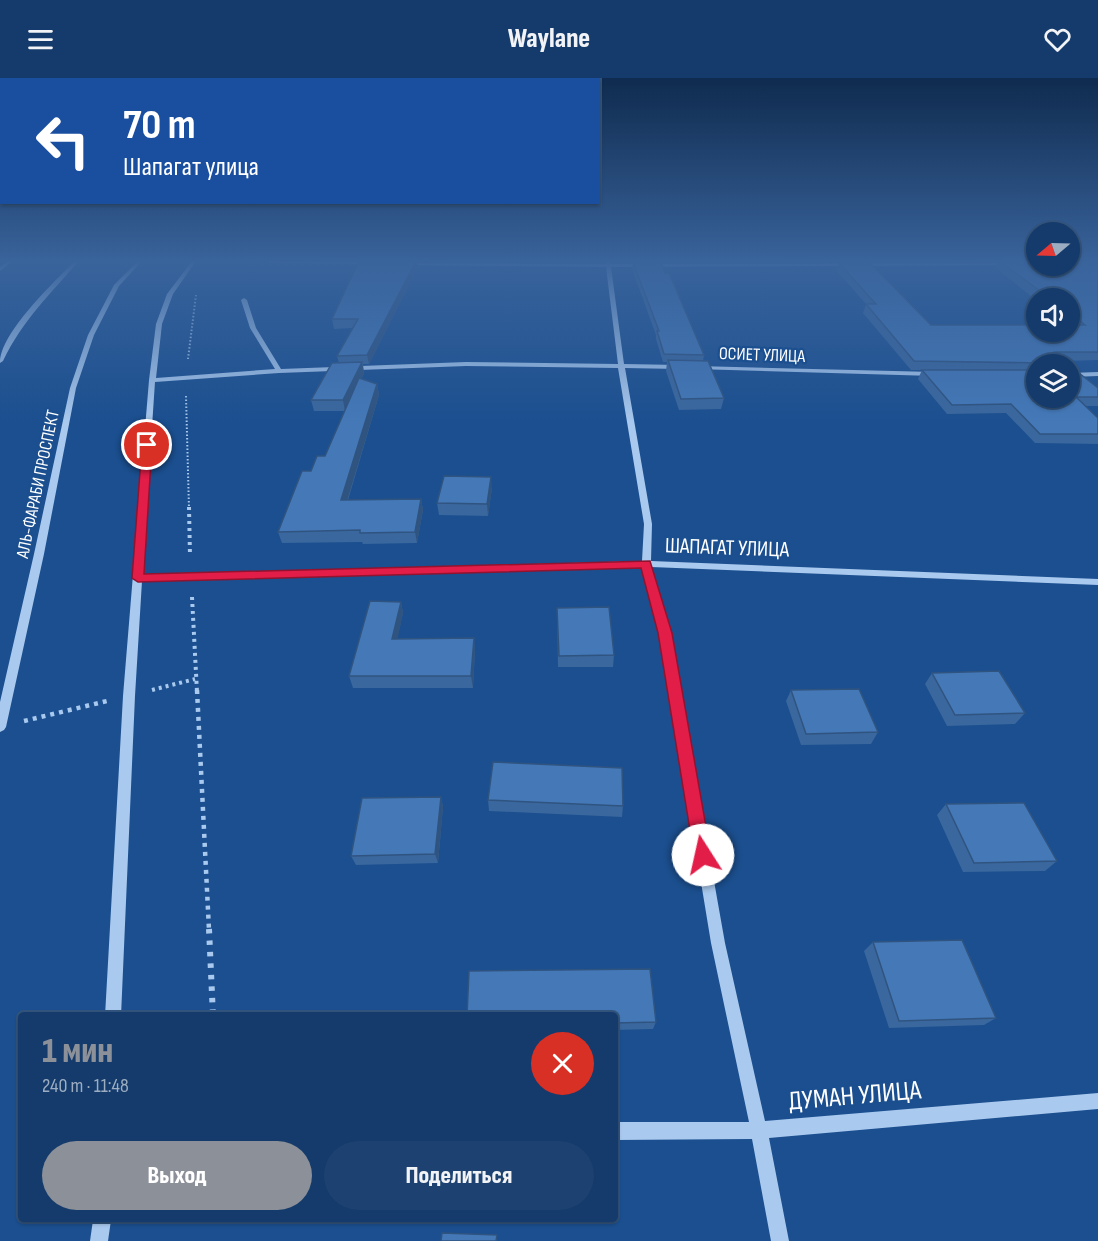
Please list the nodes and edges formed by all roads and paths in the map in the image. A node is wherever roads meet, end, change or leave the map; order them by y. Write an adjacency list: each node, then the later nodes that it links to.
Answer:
1 (29, 315): 7 (street)
2 (101, 315): 21 (street, АЛЬ-ФАРАБИ ПРОСПЕКТ)
3 (162, 315): 14 (street)
4 (193, 315): 13 (path)
5 (249, 315): 9 (street)
6 (615, 315): 8 (street)
7 (0, 361)
8 (621, 365): 9 (street, ОСИЕТ УЛИЦА); 10 (street, ОСИЕТ УЛИЦА); 15 (street)
9 (279, 371): 13 (street, ОСИЕТ УЛИЦА)
10 (943, 374)
11 (1098, 374): 12 (street)
12 (1080, 375)
13 (185, 378): 14 (street, ОСИЕТ УЛИЦА); 16 (path)
14 (152, 380): 17 (street)
15 (646, 564): 16 (street, ШАПАГАТ УЛИЦА); 18 (street, ШАПАГАТ УЛИЦА); 25 (street)
16 (191, 576): 17 (street, ШАПАГАТ УЛИЦА); 19 (path)
17 (138, 578): 20 (street)
18 (1098, 582)
19 (195, 679): 20 (path); 23 (path)
20 (129, 696): 21 (path); 22 (street)
21 (0, 727)
22 (113, 1012)
23 (213, 1012)
24 (1098, 1101): 25 (street, ДУМАН УЛИЦА)
25 (759, 1130): 26 (street, ДУМАН УЛИЦА); 29 (street)
26 (618, 1131)
27 (102, 1222): 28 (street)
28 (99, 1241)
29 (780, 1241)

